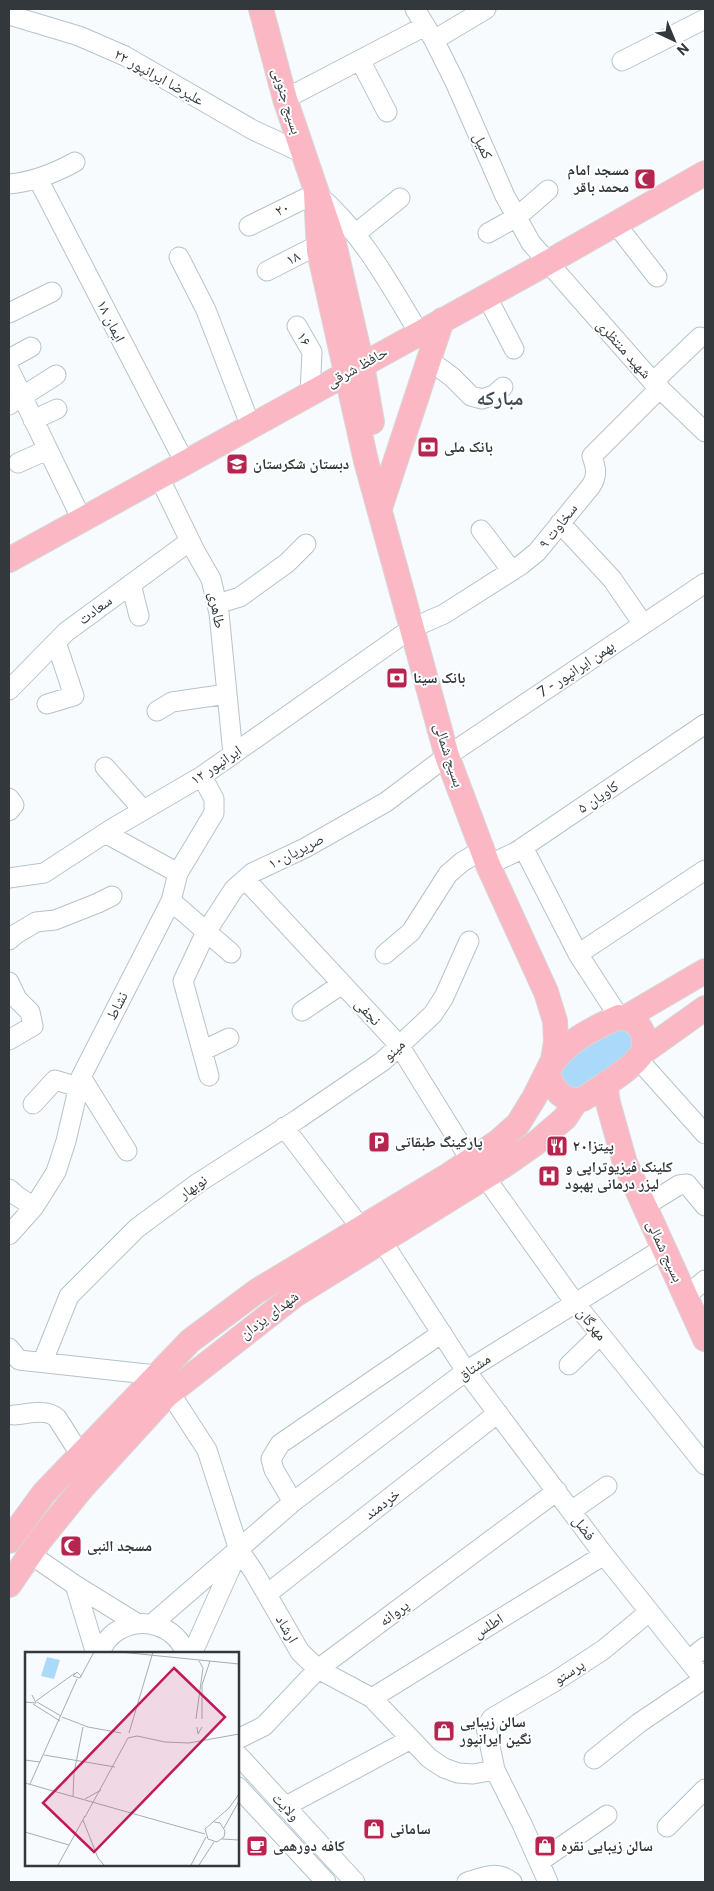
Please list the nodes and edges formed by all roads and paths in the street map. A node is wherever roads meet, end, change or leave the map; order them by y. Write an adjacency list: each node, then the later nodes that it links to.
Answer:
1 (261, 9): 9 (main road, بسیج جنوبی)
2 (415, 9): 6 (street, کمیل)
3 (486, 9): 6 (street)
4 (9, 15): 11 (street, علیرضا ایرانپور ۲۲)
5 (705, 19): 8 (street)
6 (430, 33): 7 (street); 19 (street, کمیل)
7 (360, 60): 9 (street); 10 (street)
8 (622, 60)
9 (285, 99): 11 (main road, بسیج جنوبی)
10 (388, 112)
11 (303, 153): 17 (main road, بسیج جنوبی)
12 (75, 162): 14 (street)
13 (705, 173): 20 (main road, حافظ شرقی)
14 (38, 179): 15 (street); 55 (street, ایمان ۱۸)
15 (9, 184)
16 (548, 190): 19 (street)
17 (316, 192): 21 (street, ۲۰); 23 (street); 24 (main road, بسیج جنوبی); 43 (main road, بسیج جنوبی)
18 (400, 198): 23 (street)
19 (517, 216): 22 (street); 26 (street, کمیل)
20 (615, 223): 26 (main road, حافظ شرقی); 28 (street)
21 (249, 226)
22 (488, 233)
23 (355, 234): 34 (street)
24 (318, 244): 27 (street, ۱۸); 35 (main road, بسیج جنوبی)
25 (179, 257): 51 (street)
26 (547, 262): 30 (main road, حافظ شرقی); 45 (street, شهید منتظری)
27 (267, 270)
28 (657, 277)
29 (52, 292): 31 (street)
30 (486, 295): 32 (main road, حافظ شرقی); 38 (street)
31 (9, 314)
32 (442, 320): 34 (main road, حافظ شرقی); 41 (main road)
33 (297, 326): 39 (street, ۱۶)
34 (419, 333): 43 (main road, حافظ شرقی)
35 (337, 337): 39 (street, ۱۶); 43 (main road, بسیج جنوبی)
36 (700, 337): 45 (street)
37 (31, 347): 40 (street)
38 (514, 349)
39 (312, 352): 47 (street)
40 (9, 359)
41 (429, 360): 46 (street); 57 (main road)
42 (9, 368): 48 (street)
43 (353, 370): 47 (main road, حافظ شرقی); 57 (main road, بسیج شمالی)
44 (56, 375): 48 (street)
45 (656, 385): 52 (street, شهید منتظری); 59 (street, سخاوت ۹)
46 (504, 387)
47 (310, 394): 51 (main road, حافظ شرقی)
48 (15, 400): 50 (street)
49 (58, 409): 50 (street)
50 (33, 420): 53 (street)
51 (251, 427): 55 (main road, حافظ شرقی)
52 (705, 432)
53 (47, 450): 54 (street); 58 (street)
54 (18, 463)
55 (184, 463): 56 (main road, حافظ شرقی)
56 (159, 477): 58 (main road, حافظ شرقی); 61 (street, طاهری)
57 (380, 508): 70 (main road, بسیج شمالی)
58 (82, 520): 63 (main road, حافظ شرقی)
59 (560, 523): 64 (street, سخاوت ۹); 69 (street)
60 (481, 530): 64 (street)
61 (190, 540): 66 (street, سعادت); 67 (street, طاهری)
62 (306, 544): 67 (street)
63 (9, 560)
64 (512, 570): 70 (street, سخاوت ۹)
65 (705, 582): 69 (street, بهمن ایرانپور - 7)
66 (131, 584): 68 (street); 71 (street, سعادت)
67 (217, 604): 73 (street, طاهری)
68 (139, 616)
69 (643, 624): 78 (street, بهمن ایرانپور - 7)
70 (412, 628): 77 (street, ایرانپور ۱۲); 78 (main road, بسیج شمالی)
71 (56, 642): 72 (street, سعادت); 74 (street)
72 (9, 690)
73 (227, 694): 75 (street); 77 (street, طاهری)
74 (47, 704)
75 (157, 711)
76 (705, 724): 85 (street, کاویان ۵)
77 (233, 754): 80 (street, ایرانپور ۱۲)
78 (447, 756): 86 (main road, بسیج شمالی); 90 (street, صریریان۱۰)
79 (105, 767): 83 (street)
80 (202, 776): 83 (street, ایرانپور ۱۲); 88 (street, نشاط)
81 (9, 798): 82 (street)
82 (9, 810)
83 (143, 810): 84 (street, ایرانپور ۱۲)
84 (105, 833): 88 (street); 89 (street, ایرانپور ۱۲)
85 (523, 847): 86 (street, کاویان ۵); 98 (street)
86 (485, 857): 97 (street, کاویان ۵); 102 (main road, بسیج شمالی)
87 (705, 870): 98 (street)
88 (178, 873): 92 (street, نشاط)
89 (9, 878)
90 (245, 879): 93 (street, صریریان۱۰); 101 (street, نجفی)
91 (112, 896): 94 (street)
92 (171, 901): 93 (street); 116 (street, نشاط)
93 (206, 932): 96 (street); 112 (street, صریریان۱۰)
94 (9, 940)
95 (470, 941): 111 (street, مینو)
96 (232, 953)
97 (385, 954)
98 (578, 954): 106 (street)
99 (705, 971): 103 (main road)
100 (9, 982): 110 (street)
101 (342, 984): 105 (street); 111 (street, نجفی)
102 (546, 992): 107 (main road, بسیج شمالی); 114 (main road, بسیج شمالی)
103 (655, 999): 106 (main road); 108 (main road)
104 (705, 1008): 108 (main road)
105 (302, 1011)
106 (622, 1018): 107 (main road); 113 (main road)
107 (594, 1028): 114 (main road)
108 (672, 1032): 113 (main road)
109 (230, 1038): 112 (street)
110 (9, 1040)
111 (399, 1045): 120 (street, مینو); 124 (street, نجفی)
112 (202, 1051): 115 (street)
113 (639, 1055): 117 (main road); 121 (street)
114 (553, 1060): 118 (main road, بسیج شمالی); 124 (main road, شهدای یزدان)
115 (209, 1076)
116 (79, 1082): 119 (street); 122 (street); 128 (street, نشاط)
117 (605, 1084): 118 (main road); 123 (main road, بسیج شمالی)
118 (580, 1099): 123 (main road, بسیج شمالی); 124 (main road, شهدای یزدان)
119 (33, 1104)
120 (284, 1127): 129 (street); 143 (street, نوبهار)
121 (705, 1134)
122 (127, 1151)
123 (625, 1163): 126 (main road, بسیج شمالی)
124 (478, 1169): 129 (main road, شهدای یزدان); 131 (main road, شهدای یزدان); 137 (street, مهرگان)
125 (9, 1189): 128 (street)
126 (645, 1206): 127 (street); 132 (main road, بسیج شمالی)
127 (705, 1206)
128 (34, 1207): 130 (street, نشاط)
129 (361, 1228): 133 (main road, شهدای یزدان)
130 (9, 1235)
131 (382, 1242): 133 (main road, شهدای یزدان); 139 (street, فضل)
132 (664, 1248): 136 (main road, بسیج شمالی); 137 (street, مشتاق)
133 (306, 1274): 135 (main road, شهدای یزدان); 138 (main road, شهدای یزدان)
134 (705, 1280): 136 (street)
135 (256, 1290): 138 (main road); 146 (main road, شهدای یزدان)
136 (686, 1296): 141 (main road, بسیج شمالی)
137 (575, 1303): 140 (street, مهرگان); 145 (street, مشتاق)
138 (272, 1312): 146 (main road, شهدای یزدان)
139 (442, 1334): 145 (street, فضل); 153 (street)
140 (600, 1335): 144 (street); 150 (street, مهرگان)
141 (705, 1339)
142 (12, 1358): 143 (street)
143 (43, 1361): 146 (street)
144 (569, 1365)
145 (466, 1371): 147 (street, فضل); 153 (street, مشتاق)
146 (163, 1384): 149 (main road, شهدای یزدان); 156 (street, ارشاد); 157 (main road, شهدای یزدان)
147 (498, 1413): 152 (street, فضل); 161 (street, خردمند)
148 (14, 1415): 149 (street)
149 (80, 1454): 155 (main road, شهدای یزدان)
150 (705, 1465)
151 (606, 1486): 154 (street)
152 (556, 1492): 154 (street, فضل); 170 (street, پروانه)
153 (293, 1502): 156 (street, مشتاق)
154 (571, 1511): 158 (street, فضل)
155 (12, 1529)
156 (239, 1550): 161 (street, ارشاد); 163 (street, مشتاق); 168 (street)
157 (30, 1554): 159 (main road, شهدای یزدان); 160 (street)
158 (604, 1555): 162 (street, فضل); 172 (street, اطلس)
159 (9, 1585)
160 (75, 1585): 163 (street); 165 (street)
161 (267, 1594): 170 (street, ارشاد)
162 (649, 1612): 169 (street, فضل); 177 (street, پرستو)
163 (145, 1624): 166 (street); 167 (street)
164 (705, 1647): 169 (street)
165 (96, 1652)
166 (98, 1652)
167 (186, 1652)
168 (193, 1652)
169 (689, 1660): 171 (street, فضل)
170 (318, 1669): 172 (street, ارشاد); 173 (street, پروانه)
171 (705, 1680): 176 (street)
172 (372, 1698): 174 (street, ارشاد)
173 (239, 1738)
174 (411, 1739): 177 (street, ارشاد); 180 (street)
175 (239, 1756): 180 (street, ولایت)
176 (594, 1759)
177 (495, 1770): 183 (street)
178 (239, 1788): 185 (street, ولایت)
179 (705, 1789): 182 (street)
180 (286, 1806): 186 (street, ولایت)
181 (607, 1815): 183 (street)
182 (667, 1827)
183 (539, 1862): 188 (street)
184 (483, 1880): 187 (street)
185 (326, 1882)
186 (355, 1882)
187 (512, 1882)
188 (548, 1882)

